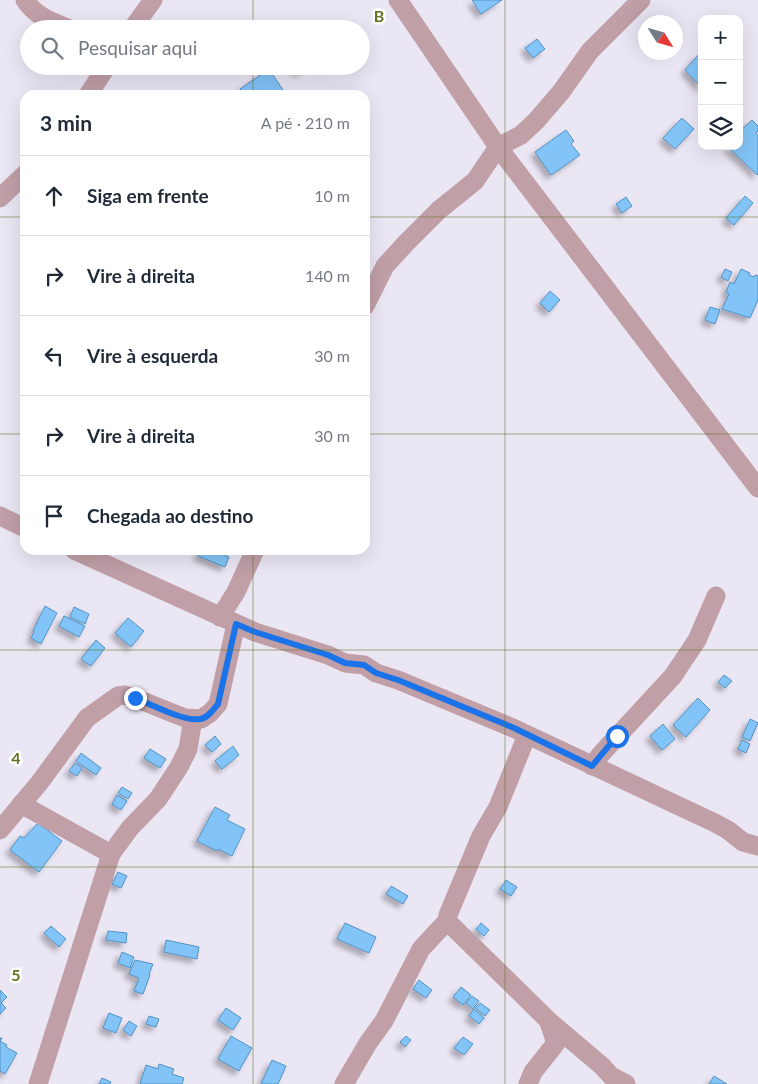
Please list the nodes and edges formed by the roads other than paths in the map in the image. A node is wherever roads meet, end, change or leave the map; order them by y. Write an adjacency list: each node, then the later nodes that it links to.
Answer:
1 (25, 0): 5 (street)
2 (153, 0): 6 (street)
3 (398, 0): 9 (street)
4 (641, 0): 9 (street)
5 (49, 20)
6 (139, 20)
7 (101, 75): 8 (street)
8 (91, 90)
9 (498, 147): 12 (street); 13 (street)
10 (20, 179): 11 (street)
11 (0, 198)
12 (370, 296)
13 (758, 488)
14 (0, 516): 15 (street)
15 (20, 526)
16 (85, 555): 19 (street)
17 (253, 555): 19 (street)
18 (716, 596): 22 (street)
19 (228, 620): 20 (street); 21 (street)
20 (193, 718): 23 (street); 26 (street)
21 (527, 736): 22 (street); 27 (street)
22 (592, 766): 25 (street)
23 (21, 804): 24 (street); 26 (street)
24 (0, 830)
25 (758, 846)
26 (112, 854): 31 (street)
27 (447, 921): 28 (street); 32 (street)
28 (548, 1020): 29 (street); 30 (street)
29 (556, 1043): 30 (street); 33 (street)
30 (581, 1050): 34 (street)
31 (38, 1084)
32 (344, 1084)
33 (528, 1084)
34 (626, 1084)

